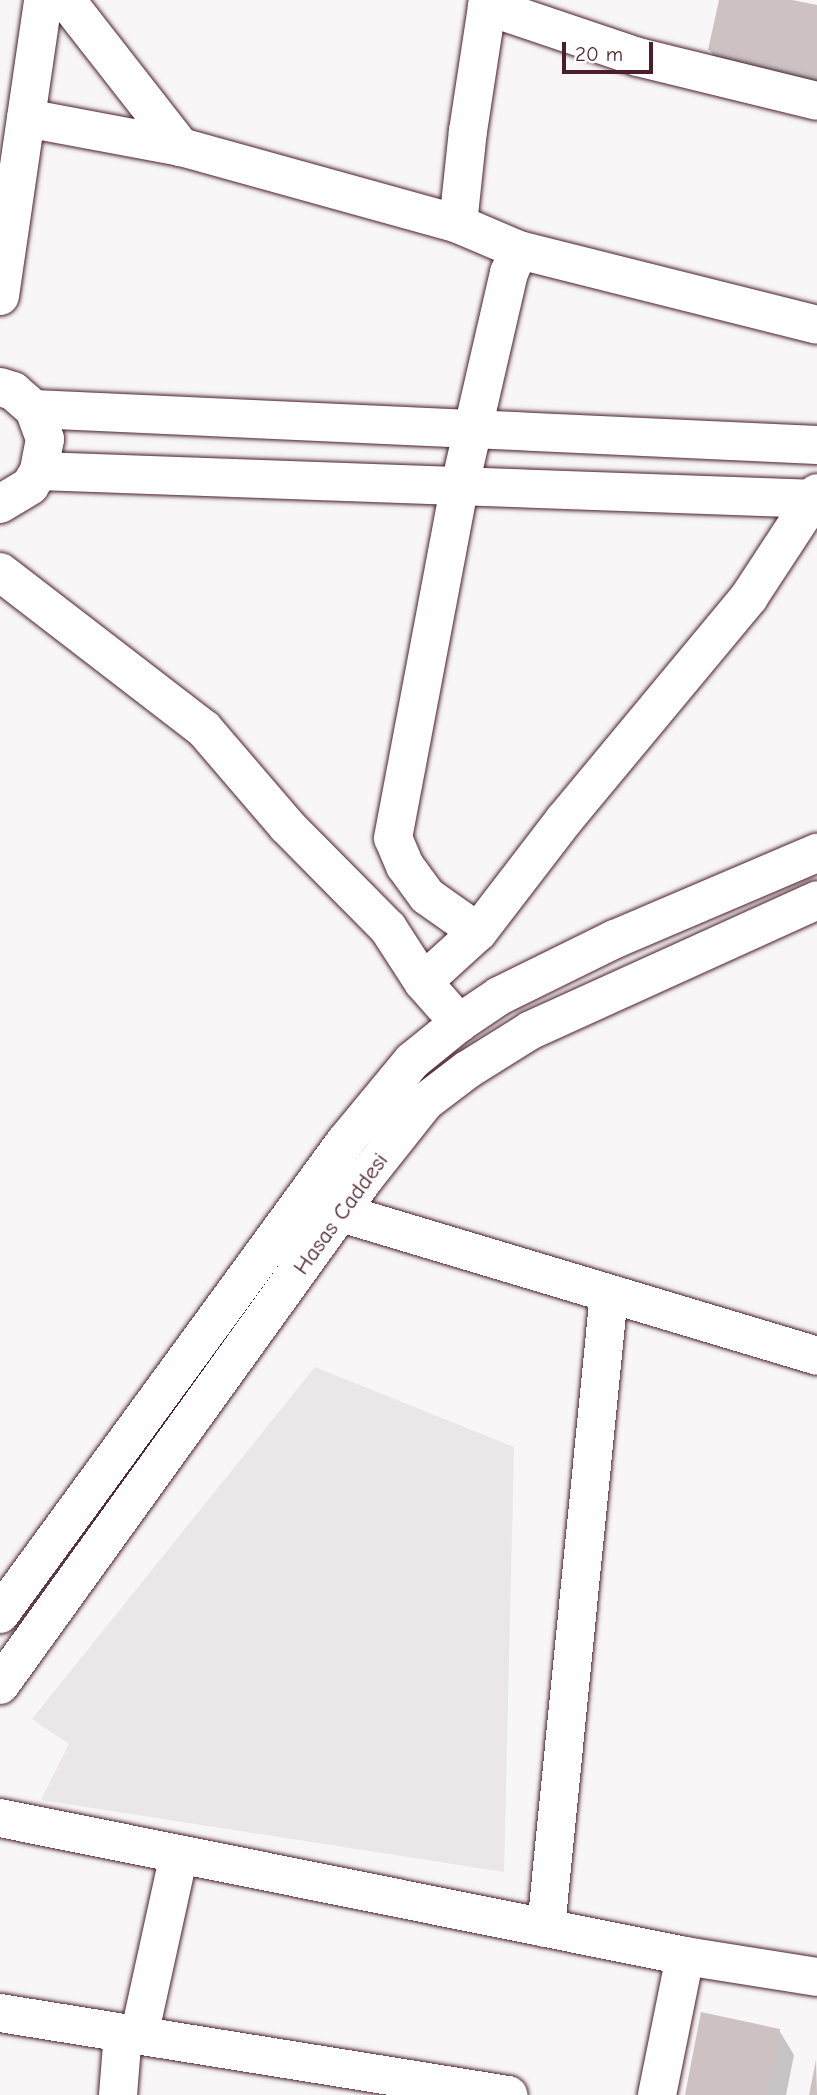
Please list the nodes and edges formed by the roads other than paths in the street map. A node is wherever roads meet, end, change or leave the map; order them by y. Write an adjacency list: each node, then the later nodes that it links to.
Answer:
1 (43, 0): 5 (street)
2 (66, 0): 6 (street)
3 (488, 3): 4 (street); 7 (street)
4 (817, 102)
5 (26, 118): 6 (street); 9 (street)
6 (181, 147): 7 (street)
7 (457, 224): 8 (street)
8 (519, 250): 10 (street); 13 (street)
9 (0, 296)
10 (817, 325)
11 (0, 387): 12 (street)
12 (34, 409): 13 (street); 15 (street)
13 (475, 430): 14 (street); 16 (street)
14 (817, 444)
15 (39, 471): 16 (street); 18 (street)
16 (460, 485): 17 (street); 22 (street)
17 (816, 497): 22 (street)
18 (0, 504)
19 (0, 572): 23 (street)
20 (817, 853): 24 (street, Hasas Caddesi)
21 (817, 900): 25 (street, Hasas Caddesi)
22 (478, 932): 23 (street)
23 (423, 982): 24 (street)
24 (459, 1023): 28 (street, Hasas Caddesi)
25 (341, 1213): 26 (street); 29 (street, Hasas Caddesi)
26 (609, 1294): 27 (street); 32 (street)
27 (817, 1356)
28 (0, 1614)
29 (0, 1685)
30 (0, 1818): 31 (street)
31 (179, 1854): 32 (street); 36 (street)
32 (546, 1928): 33 (street)
33 (685, 1956): 34 (street); 39 (street)
34 (817, 1977)
35 (0, 2013): 36 (street)
36 (131, 2034): 37 (street); 38 (street)
37 (118, 2095)
38 (508, 2095)
39 (657, 2095)

